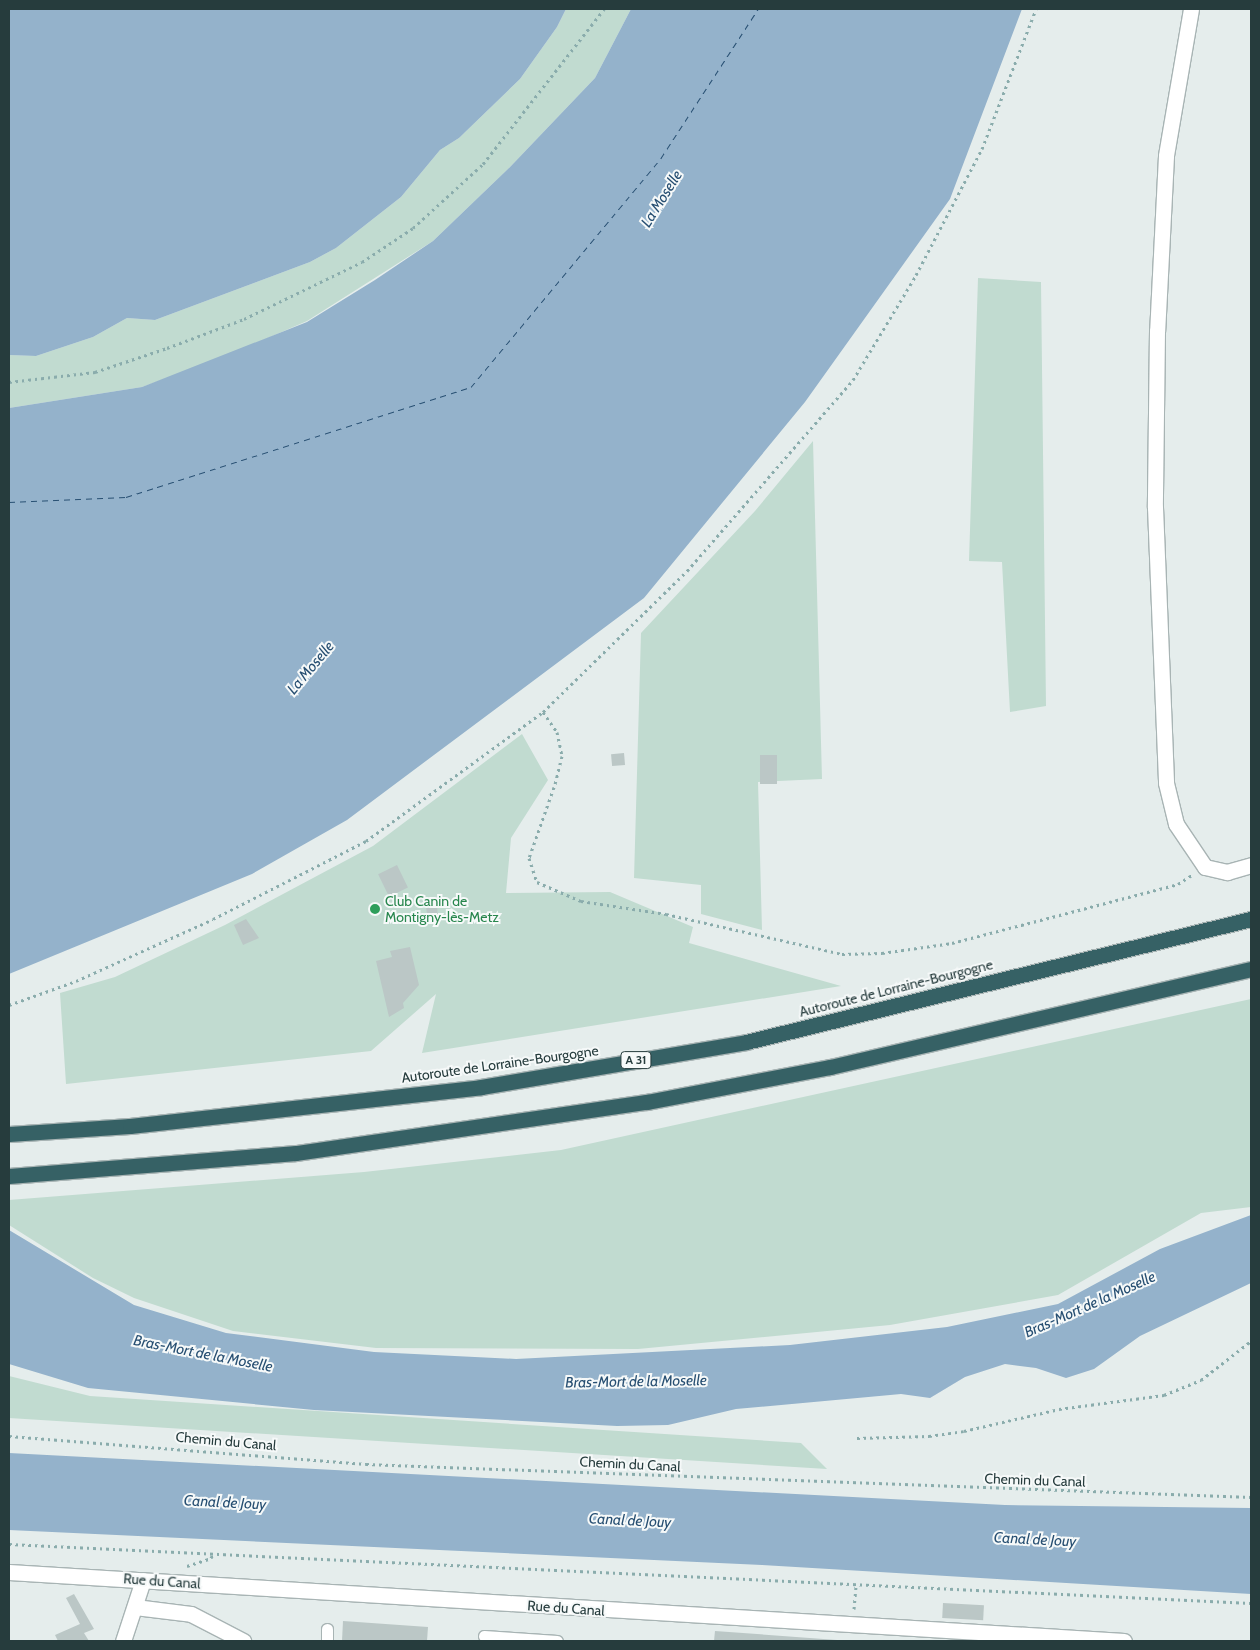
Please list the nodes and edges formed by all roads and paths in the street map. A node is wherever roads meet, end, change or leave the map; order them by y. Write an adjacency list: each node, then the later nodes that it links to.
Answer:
1 (604, 9): 4 (path)
2 (1036, 9): 5 (path)
3 (1191, 9): 7 (street)
4 (9, 382)
5 (543, 712): 7 (path); 10 (path)
6 (1251, 865): 7 (street)
7 (1205, 867)
8 (1251, 919): 11 (highway, Autoroute de Lorraine-Bourgogne / A 31)
9 (1251, 969): 12 (highway)
10 (9, 1005)
11 (9, 1134)
12 (9, 1176)
13 (1251, 1341): 15 (path)
14 (9, 1436): 16 (path, Chemin du Canal)
15 (857, 1438)
16 (1251, 1497)
17 (9, 1544): 20 (path)
18 (9, 1572): 19 (street, Rue du Canal)
19 (143, 1580): 22 (street); 26 (street, Rue du Canal)
20 (856, 1584): 21 (path); 23 (path)
21 (1251, 1603)
22 (135, 1606): 27 (street); 28 (street)
23 (854, 1607)
24 (327, 1629): 29 (lane)
25 (484, 1636): 30 (lane)
26 (976, 1638): 31 (street, Rue du Canal)
27 (123, 1641)
28 (244, 1641)
29 (328, 1641)
30 (557, 1641)
31 (1124, 1641)

